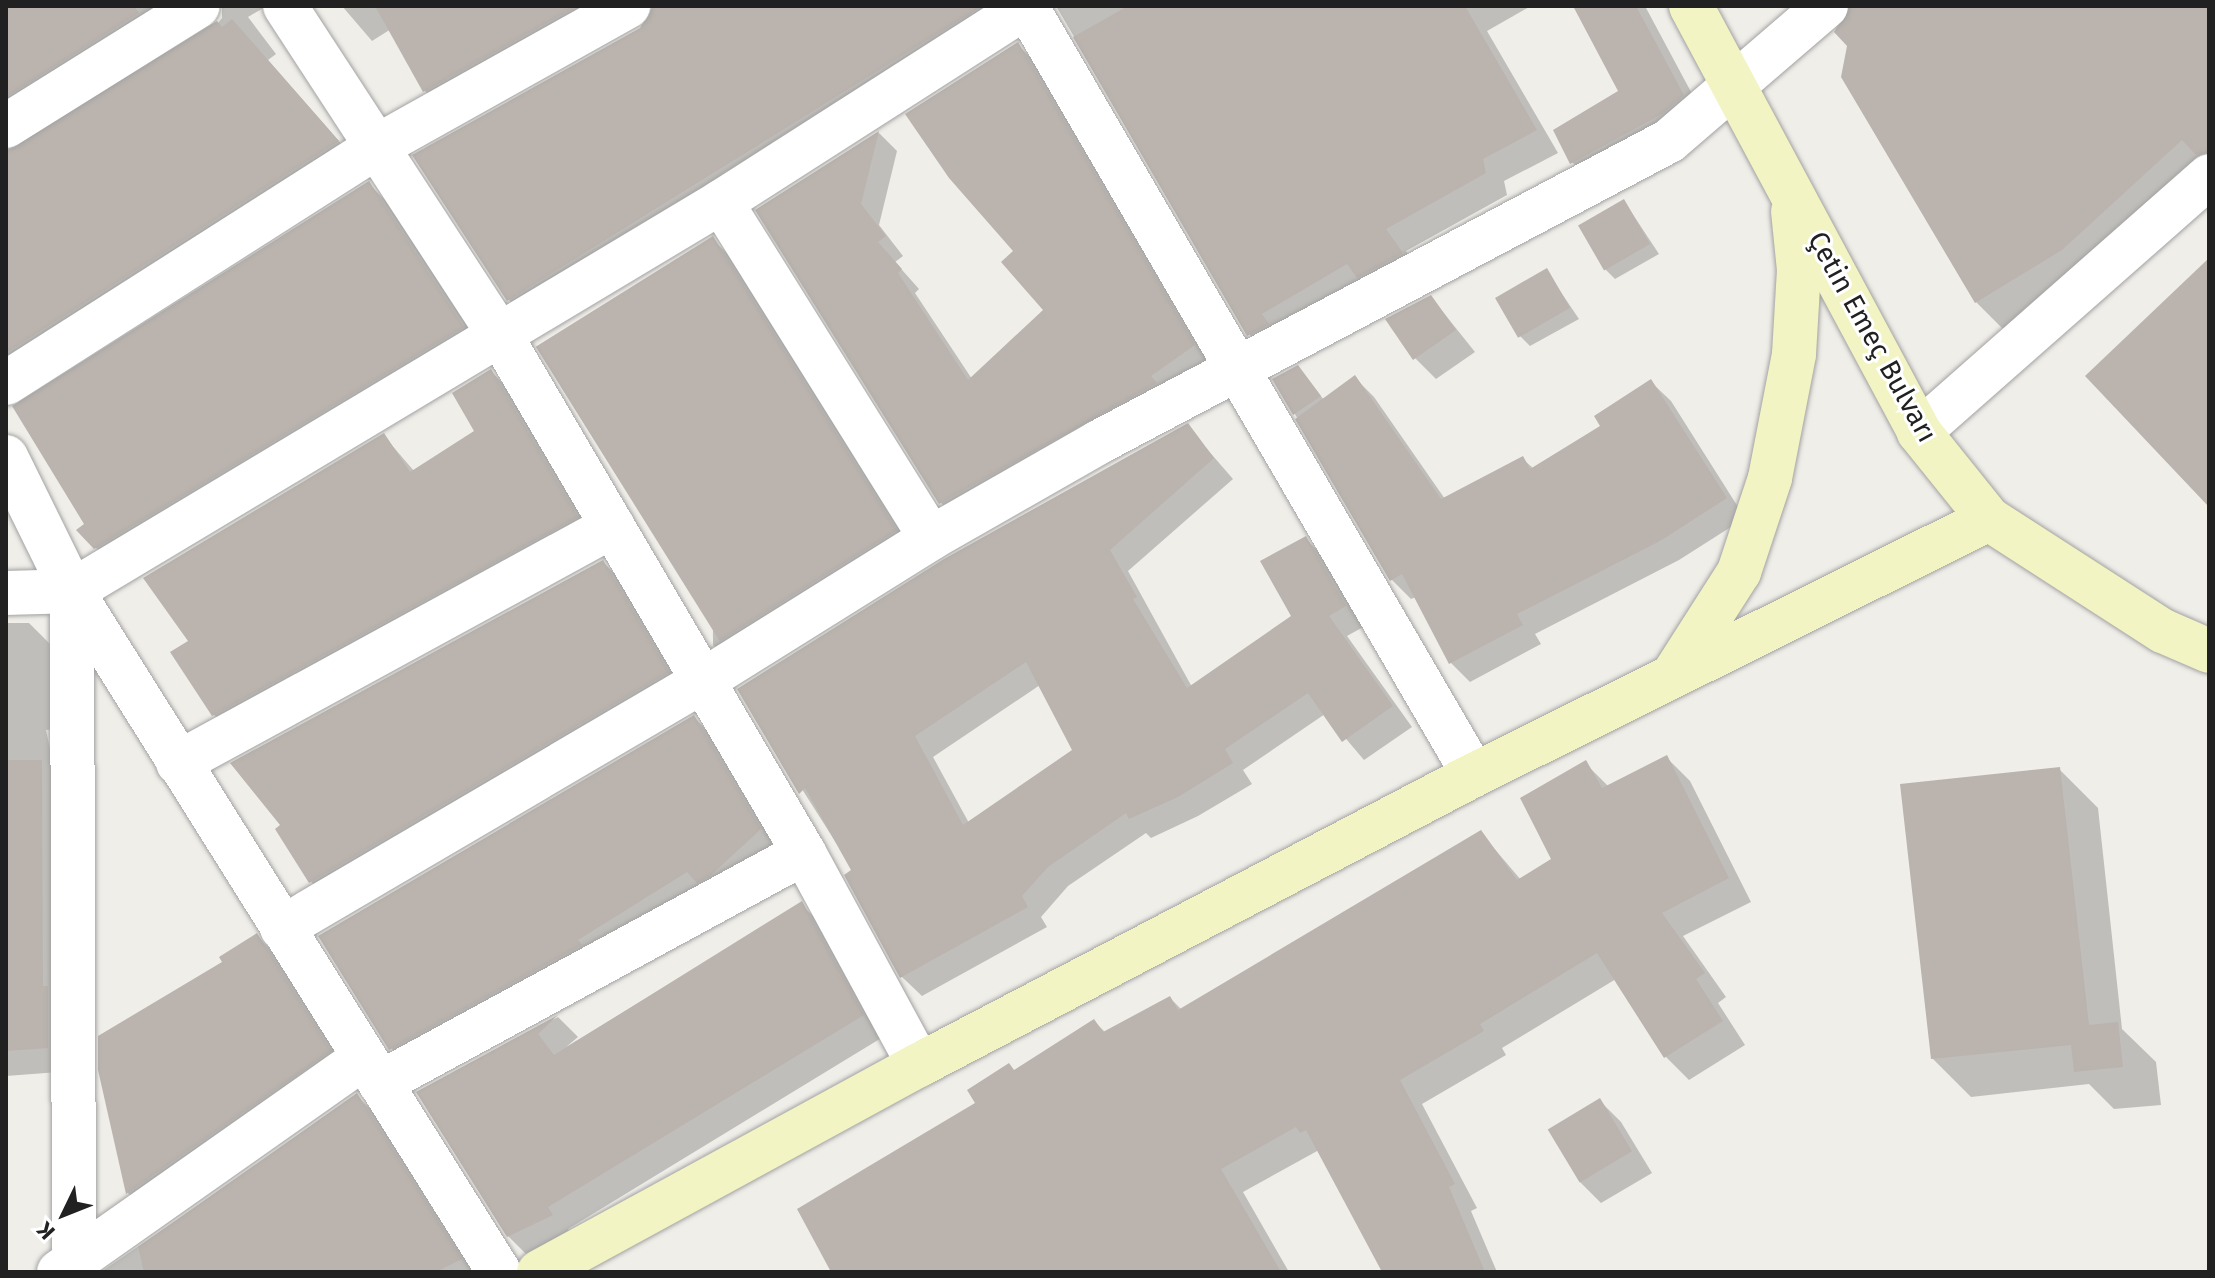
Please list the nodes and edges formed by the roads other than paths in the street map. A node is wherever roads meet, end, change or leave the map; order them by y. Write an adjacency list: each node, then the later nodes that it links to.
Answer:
1 (198, 6): 8 (street)
2 (285, 6): 9 (street)
3 (628, 6): 9 (street)
4 (1027, 6): 12 (street); 14 (street)
5 (1691, 6): 7 (street, Çetin Emeç Bulvarı)
6 (1826, 6): 7 (street)
7 (1736, 86): 11 (street, Çetin Emeç Bulvarı); 14 (street)
8 (6, 126)
9 (376, 147): 13 (street); 15 (street)
10 (2209, 176): 16 (street)
11 (1791, 189): 16 (street, Çetin Emeç Bulvarı); 24 (street)
12 (721, 202): 13 (street); 20 (street)
13 (500, 337): 19 (street); 21 (street)
14 (1236, 370): 20 (street); 27 (street)
15 (6, 383)
16 (1919, 432): 18 (street, Çetin Emeç Bulvarı)
17 (6, 457): 21 (street)
18 (1989, 519): 23 (street, Çetin Emeç Bulvarı); 24 (street)
19 (613, 526): 25 (street); 26 (street)
20 (931, 538): 25 (street)
21 (72, 591): 22 (street); 26 (street); 32 (street)
22 (6, 593)
23 (2209, 651)
24 (1675, 672): 27 (street)
25 (704, 680): 28 (street); 29 (street)
26 (178, 763): 29 (street)
27 (1474, 775): 30 (street)
28 (804, 853): 30 (street); 31 (street)
29 (282, 928): 31 (street)
30 (919, 1065): 34 (street)
31 (372, 1071): 32 (street); 33 (street)
32 (67, 1267)
33 (499, 1272)
34 (539, 1272)

